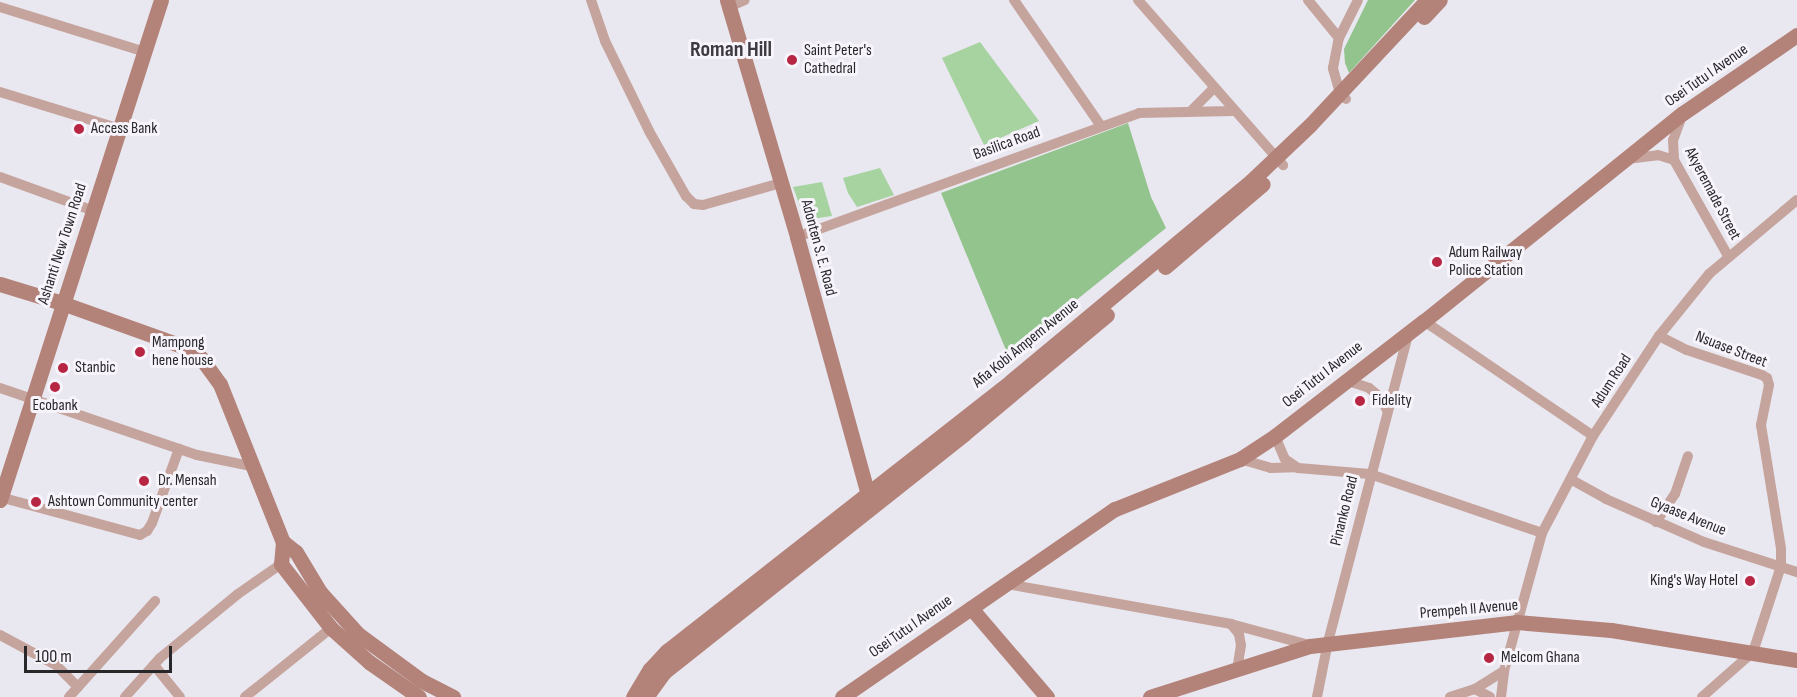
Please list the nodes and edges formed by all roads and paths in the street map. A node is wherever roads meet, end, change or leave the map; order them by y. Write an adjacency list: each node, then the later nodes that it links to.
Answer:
1 (161, 0): 14 (street, Ashanti New Town Road)
2 (591, 0): 27 (street)
3 (745, 0): 10 (street)
4 (1014, 0): 21 (street)
5 (1137, 0): 15 (street)
6 (1308, 0): 13 (street)
7 (1358, 0): 13 (street)
8 (1427, 0): 17 (street, Afia Kobi Ampem Avenue)
9 (1440, 0): 17 (street, Afia Kobi Ampem Avenue)
10 (728, 4): 27 (street, Adonten S. E. Road)
11 (0, 7): 14 (street)
12 (1797, 35): 20 (street, Osei Tutu I Avenue)
13 (1339, 38): 17 (street)
14 (145, 52): 22 (street, Ashanti New Town Road)
15 (1214, 88): 18 (street); 19 (street)
16 (0, 92): 22 (street)
17 (1343, 96): 25 (street, Afia Kobi Ampem Avenue)
18 (1192, 110): 19 (street, Basilica Road); 21 (street, Basilica Road)
19 (1233, 111): 25 (street)
20 (1683, 112): 23 (street, Osei Tutu I Avenue); 24 (street, Akyeremade Street)
21 (1101, 126): 30 (street, Basilica Road)
22 (120, 129): 29 (street, Ashanti New Town Road)
23 (1627, 159): 24 (street); 34 (street, Osei Tutu I Avenue)
24 (1674, 160): 31 (street, Akyeremade Street)
25 (1279, 162): 51 (street, Afia Kobi Ampem Avenue)
26 (0, 177): 29 (street)
27 (781, 183): 30 (street, Adonten S. E. Road)
28 (1797, 202): 31 (street, Adum Road)
29 (94, 211): 33 (street, Ashanti New Town Road)
30 (797, 237): 51 (street, Adonten S. E. Road)
31 (1728, 256): 36 (street, Adum Road)
32 (0, 284): 33 (street)
33 (62, 303): 39 (street, Ashanti New Town Road); 46 (street)
34 (1424, 321): 35 (street, Osei Tutu I Avenue); 42 (street)
35 (1408, 333): 37 (street, Osei Tutu I Avenue); 40 (street, Pinanko Road)
36 (1659, 336): 42 (street, Adum Road); 56 (street, Nsuase Street)
37 (1345, 380): 40 (street); 41 (street, Osei Tutu I Avenue)
38 (0, 388): 39 (street)
39 (34, 399): 43 (street); 50 (street, Ashanti New Town Road)
40 (1387, 410): 48 (street, Pinanko Road)
41 (1275, 436): 45 (street, Osei Tutu I Avenue); 47 (street)
42 (1593, 436): 49 (street, Adum Road)
43 (179, 449): 46 (street); 50 (street)
44 (1688, 456): 52 (street)
45 (1240, 459): 47 (street); 58 (street, Osei Tutu I Avenue)
46 (250, 466): 54 (street)
47 (1294, 467): 48 (street)
48 (1370, 474): 53 (street); 65 (street, Pinanko Road)
49 (1572, 480): 52 (street, Gyaase Avenue); 53 (street, Adum Road)
50 (0, 498)
51 (870, 501): 80 (street, Afia Kobi Ampem Avenue); 81 (street, Afia Kobi Ampem Avenue)
52 (1656, 522): 56 (street, Gyaase Avenue)
53 (1542, 533): 61 (street, Adum Road)
54 (283, 542): 55 (street); 79 (street)
55 (281, 564): 63 (street); 69 (street)
56 (1781, 566): 57 (street, Gyaase Avenue); 67 (street, Nsuase Street)
57 (1797, 572)
58 (1006, 584): 60 (street, Osei Tutu I Avenue); 62 (street)
59 (155, 601): 72 (street)
60 (971, 608): 82 (street, Osei Tutu I Avenue); 83 (street)
61 (1516, 622): 65 (street, Prempeh II Avenue); 67 (street, Prempeh II Avenue); 71 (street, Adum Road)
62 (1231, 624): 66 (street); 70 (street)
63 (331, 628): 74 (street); 78 (street)
64 (0, 635): 72 (street)
65 (1328, 642): 66 (street, Prempeh II Avenue); 85 (street, Pinanko Road)
66 (1310, 646): 70 (street, Prempeh II Avenue)
67 (1753, 652): 68 (street, Prempeh II Avenue); 89 (street)
68 (1797, 660)
69 (154, 665): 76 (street); 77 (street)
70 (1237, 669): 84 (street, Prempeh II Avenue)
71 (1504, 671): 73 (street); 88 (street, Adum Road)
72 (78, 687): 75 (street)
73 (1475, 688): 86 (street); 87 (street)
74 (415, 696)
75 (69, 697)
76 (125, 697)
77 (180, 697)
78 (245, 697)
79 (453, 697)
80 (633, 697)
81 (646, 697)
82 (842, 697)
83 (1047, 697)
84 (1150, 697)
85 (1317, 697)
86 (1450, 697)
87 (1490, 697)
88 (1501, 697)
89 (1702, 697)

